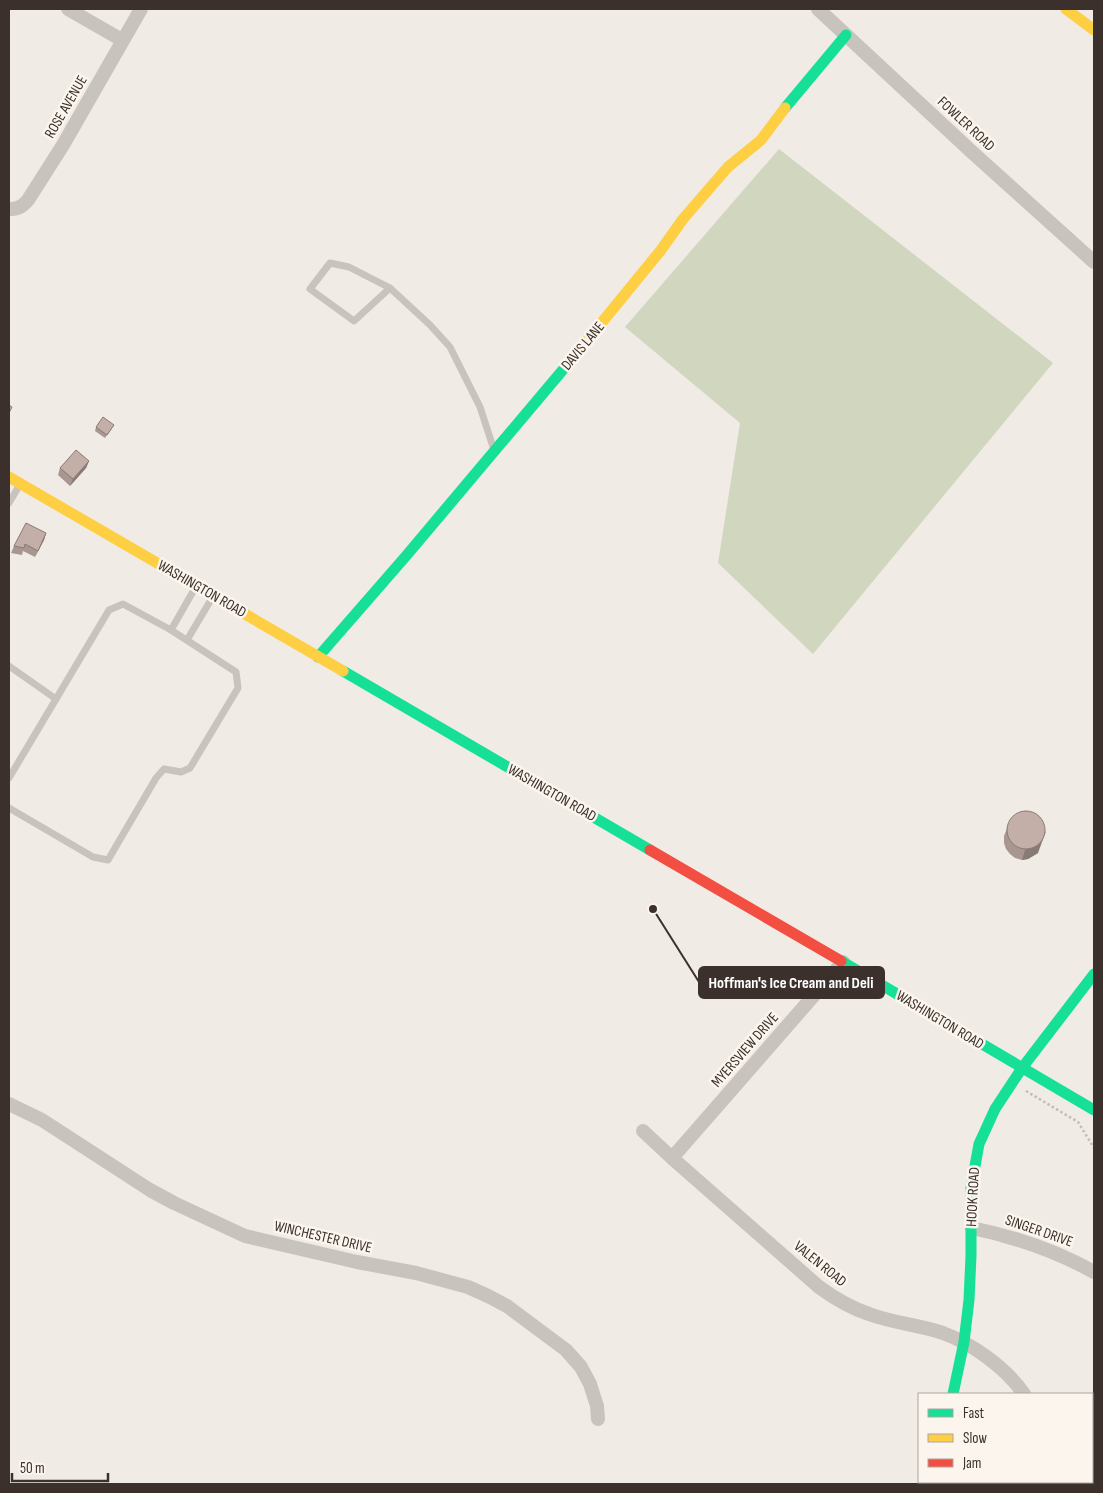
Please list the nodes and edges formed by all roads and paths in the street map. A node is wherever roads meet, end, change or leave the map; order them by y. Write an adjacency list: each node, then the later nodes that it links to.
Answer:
1 (68, 9): 7 (street)
2 (141, 9): 7 (street, ROSE AVENUE)
3 (818, 9): 6 (street, FOWLER ROAD)
4 (1066, 9): 5 (main road)
5 (1094, 30)
6 (846, 35): 9 (street, FOWLER ROAD); 11 (main road, DAVIS LANE)
7 (122, 40): 8 (street, ROSE AVENUE)
8 (9, 208)
9 (1094, 262)
10 (390, 288): 10 (lane); 11 (lane)
11 (494, 450): 19 (main road, DAVIS LANE)
12 (9, 477): 13 (main road, WASHINGTON ROAD)
13 (21, 484): 14 (lane); 15 (main road, WASHINGTON ROAD)
14 (9, 503)
15 (196, 586): 16 (main road, WASHINGTON ROAD); 17 (lane)
16 (213, 596): 18 (lane); 19 (main road, WASHINGTON ROAD)
17 (171, 630): 18 (lane); 21 (lane)
18 (187, 640): 23 (lane)
19 (318, 657): 24 (main road, WASHINGTON ROAD)
20 (9, 666): 21 (lane)
21 (56, 699): 22 (lane)
22 (9, 778)
23 (9, 808)
24 (843, 962): 26 (main road, WASHINGTON ROAD); 32 (street, MYERSVIEW DRIVE)
25 (1094, 974): 26 (main road, HOOK ROAD)
26 (1022, 1068): 27 (main road, HOOK ROAD); 29 (main road, WASHINGTON ROAD)
27 (1012, 1083): 31 (path); 33 (main road, HOOK ROAD)
28 (9, 1104): 38 (street, WINCHESTER DRIVE)
29 (1094, 1110)
30 (643, 1131): 32 (street, VALEN ROAD)
31 (1094, 1148)
32 (672, 1158): 35 (street, VALEN ROAD)
33 (972, 1228): 34 (street, SINGER DRIVE); 35 (main road, HOOK ROAD)
34 (1094, 1272)
35 (964, 1342): 36 (main road, HOOK ROAD); 37 (street, VALEN ROAD)
36 (953, 1393)
37 (1023, 1393)
38 (598, 1419)

